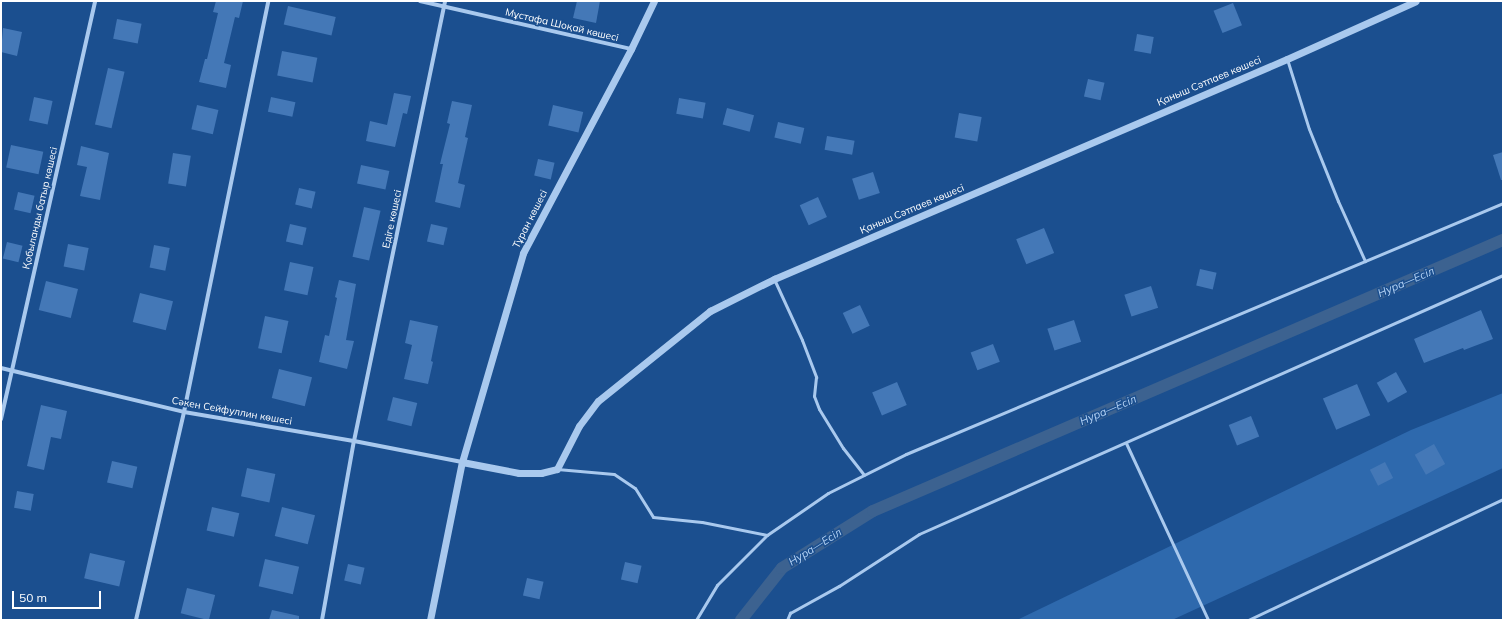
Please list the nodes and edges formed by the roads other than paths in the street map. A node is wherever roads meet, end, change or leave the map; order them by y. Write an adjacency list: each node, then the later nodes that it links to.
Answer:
1 (95, 1): 15 (street, Қобыланды батыр көшесі)
2 (268, 1): 16 (street)
3 (420, 1): 7 (street, Мұстафа Шоқай көшесі)
4 (445, 1): 7 (street, Едіге көшесі)
5 (654, 1): 8 (street, Тұран көшесі)
6 (1416, 1): 9 (street, Қаныш Сәтпаев көшесі)
7 (444, 6): 8 (street, Мұстафа Шоқай көшесі); 18 (street, Едіге көшесі)
8 (631, 49): 20 (street, Тұран көшесі)
9 (1287, 59): 11 (lane); 13 (street, Қаныш Сәтпаев көшесі)
10 (1503, 203): 11 (lane)
11 (1365, 261): 22 (lane)
12 (1503, 275): 19 (lane)
13 (774, 279): 21 (street, Қаныш Сәтпаев көшесі); 22 (lane)
14 (1, 368): 15 (street, Сәкен Сейфуллин көшесі)
15 (12, 370): 16 (street, Сәкен Сейфуллин көшесі); 17 (street, Қобыланды батыр көшесі)
16 (184, 412): 18 (street, Сәкен Сейфуллин көшесі); 25 (street)
17 (1, 419)
18 (354, 441): 20 (street, Сәкен Сейфуллин көшесі); 26 (street, Едіге көшесі)
19 (1126, 443): 29 (lane); 30 (lane)
20 (462, 462): 21 (street); 27 (street, Тұран көшесі)
21 (557, 469): 24 (lane)
22 (864, 475): 24 (lane)
23 (1503, 500): 31 (lane)
24 (767, 535): 28 (lane)
25 (136, 620)
26 (322, 620)
27 (430, 620)
28 (696, 620)
29 (787, 620)
30 (1208, 620)
31 (1248, 620)

